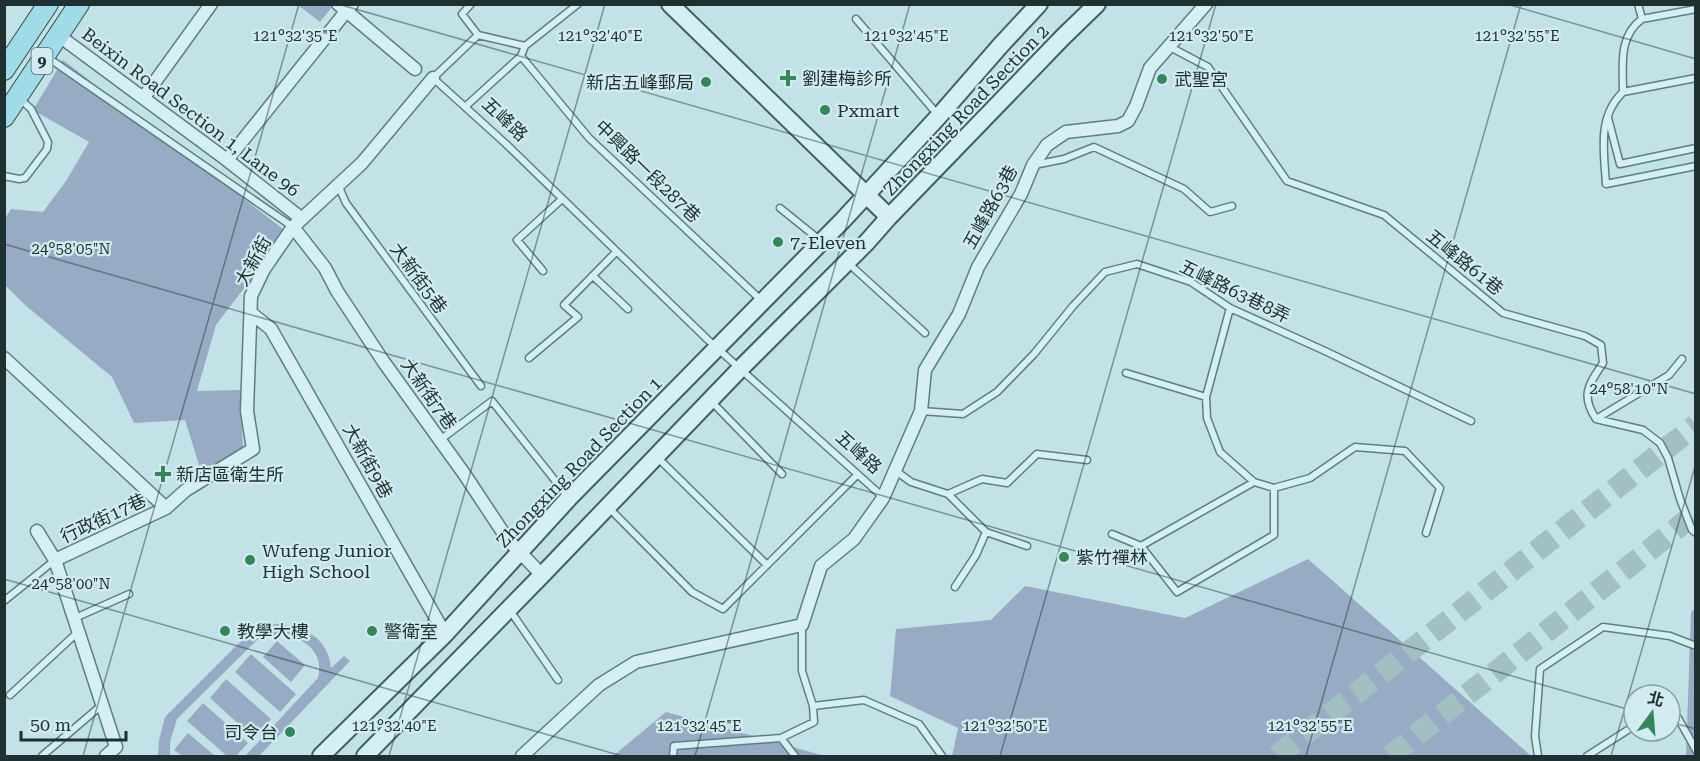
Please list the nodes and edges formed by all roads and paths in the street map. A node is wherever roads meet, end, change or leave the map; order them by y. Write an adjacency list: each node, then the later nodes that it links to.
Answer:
1 (79, 4): 14 (main road, 9)
2 (211, 4): 26 (street)
3 (471, 4): 15 (lane)
4 (578, 4): 16 (lane)
5 (670, 4): 37 (street)
6 (1039, 4): 28 (street, Zhongxing Road Section 2)
7 (1097, 4): 41 (street, Zhongxing Road Section 2)
8 (1206, 4): 17 (street, 五峰路63巷)
9 (1638, 4): 13 (lane)
10 (345, 7): 20 (street); 32 (street)
11 (1695, 9): 13 (lane)
12 (856, 19): 28 (lane)
13 (1642, 19): 24 (lane)
14 (48, 23): 18 (main road, 9); 21 (main road, 9); 26 (street, Beixin Road Section 1, Lane 96)
15 (478, 35): 16 (lane); 22 (lane)
16 (525, 46): 19 (lane, 五峰路)
17 (1169, 46): 33 (street, 五峰路63巷); 63 (lane, 五峰路61巷)
18 (45, 55): 25 (main road, 9); 42 (lane)
19 (521, 56): 27 (lane, 五峰路); 48 (lane, 中興路一段287巷)
20 (415, 69)
21 (4, 70)
22 (434, 78): 27 (lane, 五峰路); 36 (street, 大新街)
23 (1695, 78): 24 (lane)
24 (1623, 92): 29 (lane)
25 (18, 97): 30 (main road, 9); 35 (lane)
26 (144, 97): 32 (street, Beixin Road Section 1, Lane 96)
27 (466, 106): 38 (lane, 五峰路)
28 (939, 116): 37 (street, Zhongxing Road Section 2)
29 (1607, 116): 31 (lane); 34 (lane)
30 (4, 117)
31 (1695, 148)
32 (227, 160): 42 (street, Beixin Road Section 1, Lane 96)
33 (1033, 165): 39 (lane); 62 (street, 五峰路63巷)
34 (1695, 166)
35 (4, 176)
36 (338, 184): 42 (street, 大新街); 59 (lane, 大新街5巷)
37 (866, 194): 41 (street); 43 (street, Zhongxing Road Section 1)
38 (562, 199): 44 (lane, 五峰路); 46 (lane)
39 (1232, 206)
40 (780, 208): 43 (lane)
41 (889, 217): 45 (street)
42 (298, 223): 51 (street, 大新街); 65 (street, 大新街7巷)
43 (822, 242): 48 (street, Zhongxing Road Section 1)
44 (616, 252): 47 (lane); 53 (lane, 五峰路)
45 (847, 262): 52 (lane); 57 (street)
46 (543, 271)
47 (594, 276): 50 (lane); 55 (lane)
48 (762, 301): 53 (street, Zhongxing Road Section 1)
49 (1230, 308): 60 (lane); 62 (lane, 五峰路63巷8弄); 64 (lane, 五峰路63巷8弄)
50 (628, 309)
51 (251, 313): 77 (street, 大新街); 96 (street, 大新街9巷)
52 (925, 333)
53 (717, 348): 57 (lane, 五峰路); 74 (street, Zhongxing Road Section 1)
54 (4, 358): 77 (street)
55 (529, 358)
56 (1682, 359): 63 (lane)
57 (740, 369): 61 (street); 70 (lane, 五峰路)
58 (1126, 373): 60 (lane)
59 (481, 386)
60 (1206, 396): 71 (lane)
61 (710, 400): 66 (street); 69 (lane)
62 (921, 411): 68 (street, 五峰路63巷)
63 (1596, 419): 81 (lane)
64 (1472, 421)
65 (439, 440): 74 (lane); 85 (street, 大新街7巷)
66 (656, 456): 76 (street); 87 (lane)
67 (1087, 459): 73 (lane)
68 (895, 470): 73 (lane); 75 (street, 五峰路63巷)
69 (782, 474)
70 (857, 475): 75 (lane, 五峰路); 87 (lane)
71 (1254, 482): 72 (lane); 84 (lane)
72 (1274, 488): 80 (lane); 84 (lane)
73 (948, 494): 79 (lane)
74 (569, 498): 85 (street, Zhongxing Road Section 1)
75 (883, 498): 94 (street, 五峰路)
76 (608, 507): 87 (lane); 88 (street)
77 (166, 508): 86 (street, 行政街17巷)
78 (37, 531): 86 (street)
79 (986, 532): 83 (lane); 89 (lane)
80 (1426, 533)
81 (1695, 533)
82 (1112, 534): 84 (lane)
83 (1027, 546)
84 (1141, 546)
85 (519, 552): 88 (street, 大新街7巷); 96 (street, Zhongxing Road Section 1)
86 (55, 560): 91 (lane); 93 (street)
87 (767, 565)
88 (543, 575): 92 (street)
89 (955, 587)
90 (129, 594): 93 (lane)
91 (4, 601)
92 (508, 609): 98 (lane); 109 (street)
93 (75, 618): 95 (street)
94 (802, 626): 101 (lane); 110 (street)
95 (79, 631): 99 (lane); 100 (street)
96 (445, 634): 108 (street, Zhongxing Road Section 1)
97 (1695, 646): 114 (lane)
98 (558, 680)
99 (10, 695)
100 (103, 703): 106 (lane); 107 (street)
101 (813, 706): 104 (lane); 113 (lane)
102 (1682, 726): 105 (lane)
103 (1622, 734): 115 (lane)
104 (781, 738): 111 (lane); 112 (lane)
105 (1695, 750)
106 (42, 756)
107 (106, 756)
108 (321, 756)
109 (365, 756)
110 (522, 756)
111 (674, 756)
112 (795, 756)
113 (942, 756)
114 (1538, 756)
115 (1587, 756)

